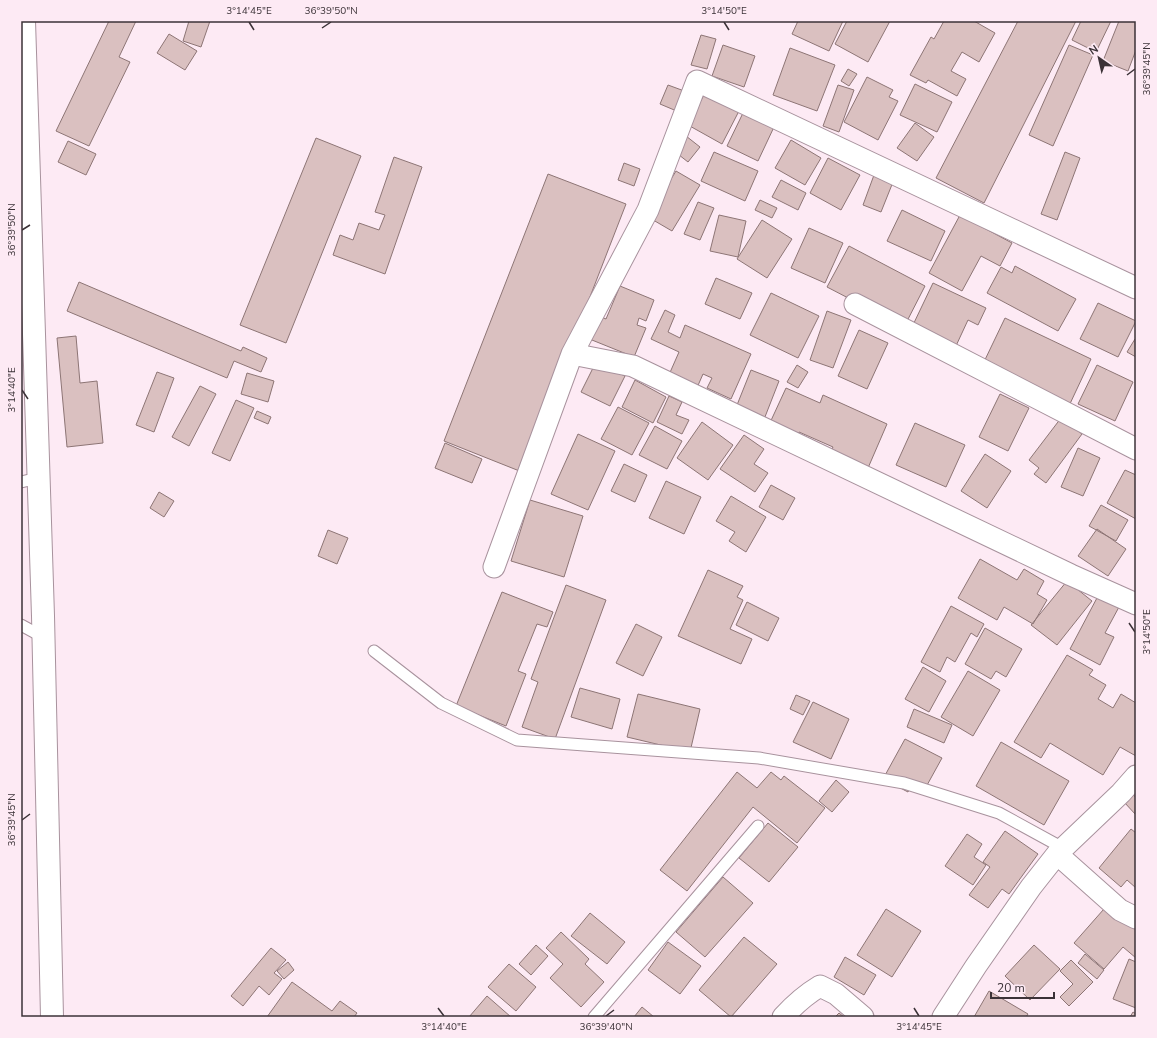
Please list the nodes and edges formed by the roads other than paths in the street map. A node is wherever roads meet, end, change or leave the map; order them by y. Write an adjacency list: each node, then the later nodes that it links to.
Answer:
1 (24, 21): 2 (main road)
2 (23, 62): 3 (main road)
3 (25, 194): 8 (main road)
4 (1136, 288): 6 (street)
5 (855, 304): 7 (street)
6 (572, 354): 9 (street); 10 (street)
7 (1136, 449)
8 (30, 480): 12 (main road)
9 (494, 567)
10 (1136, 604)
11 (21, 625): 12 (lane)
12 (43, 637): 18 (main road)
13 (374, 651): 16 (lane)
14 (1136, 776): 16 (street)
15 (758, 826): 19 (lane)
16 (1060, 851): 17 (street); 22 (street)
17 (1136, 918)
18 (52, 1017)
19 (594, 1017)
20 (782, 1017): 21 (street)
21 (863, 1017)
22 (943, 1017)

